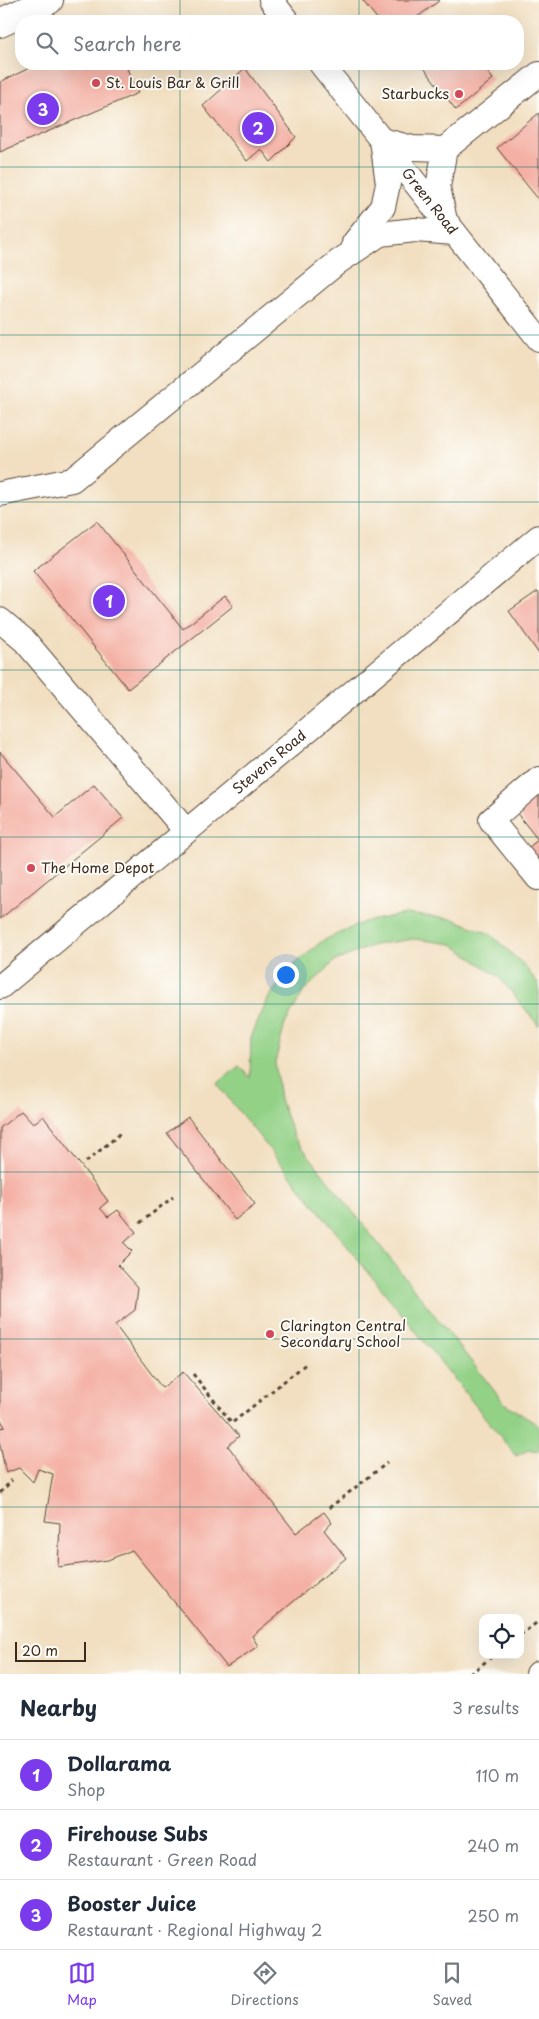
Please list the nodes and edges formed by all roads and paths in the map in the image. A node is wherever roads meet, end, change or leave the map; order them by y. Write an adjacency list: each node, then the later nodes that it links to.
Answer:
1 (49, 0): 3 (main road)
2 (271, 0): 4 (street)
3 (17, 15)
4 (283, 15)
5 (15, 16): 6 (main road)
6 (0, 23)
7 (326, 70): 9 (street, Green Road)
8 (539, 74): 10 (street)
9 (382, 140): 10 (street); 11 (street, Green Road); 12 (street)
10 (445, 149): 11 (street)
11 (450, 227): 12 (street); 13 (street, Green Road)
12 (338, 262): 14 (street)
13 (539, 339)
14 (0, 494)
15 (539, 536): 18 (street, Stevens Road)
16 (0, 620): 18 (street)
17 (539, 779): 19 (street)
18 (186, 831): 20 (street, Stevens Road)
19 (538, 878)
20 (0, 987)
21 (121, 1133): 22 (path)
22 (86, 1162)
23 (173, 1197): 24 (path)
24 (140, 1222)
25 (307, 1363): 26 (path)
26 (193, 1374)
27 (387, 1463): 30 (path)
28 (12, 1480): 29 (path)
29 (0, 1493)
30 (329, 1508)
31 (539, 1621): 32 (path)
32 (524, 1632)
33 (489, 1659): 34 (path)
34 (470, 1674)

